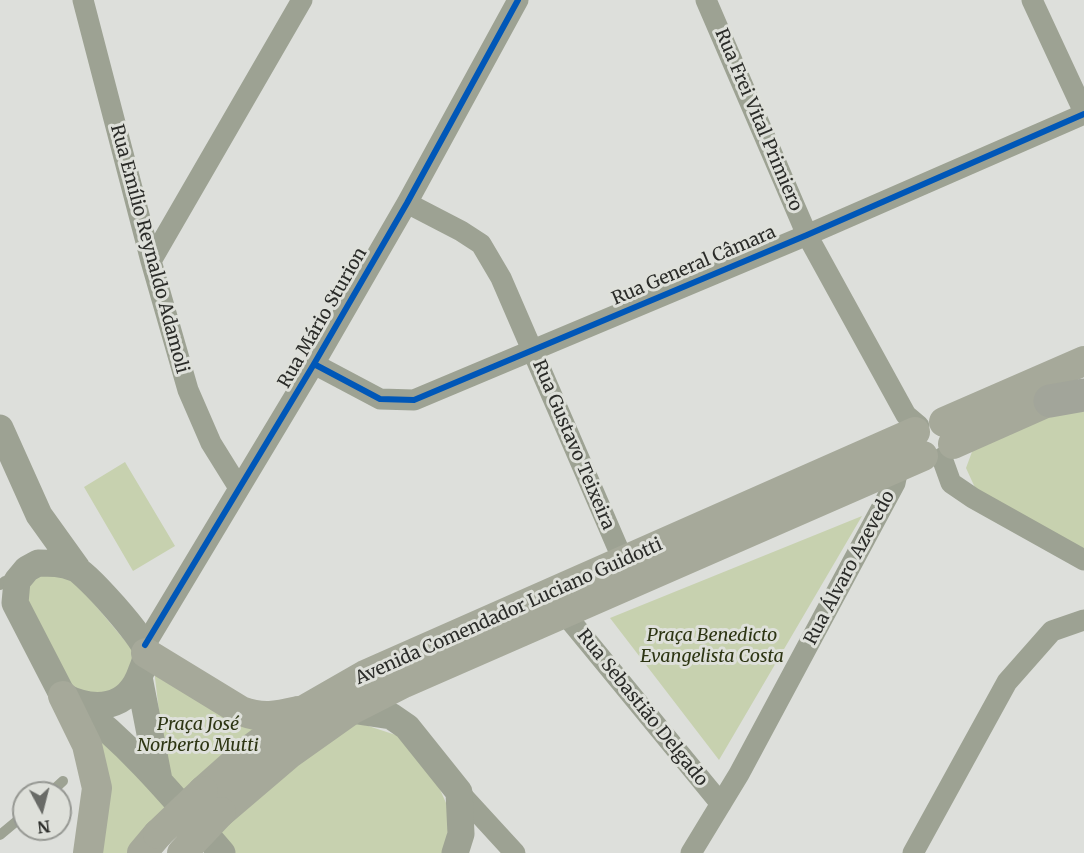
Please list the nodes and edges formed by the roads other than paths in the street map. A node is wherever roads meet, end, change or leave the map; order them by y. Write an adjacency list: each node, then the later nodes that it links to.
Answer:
1 (83, 0): 9 (street, Rua Emílio Reynaldo Adamoli)
2 (302, 0): 9 (street)
3 (518, 0): 7 (street, Rua Mário Sturion)
4 (706, 0): 8 (street, Rua Frei Vital Primiero)
5 (1032, 0): 6 (street)
6 (1084, 113): 8 (street, Rua General Câmara)
7 (407, 203): 10 (street, Rua Gustavo Teixeira); 12 (street, Rua Mário Sturion)
8 (807, 234): 10 (street, Rua General Câmara); 17 (street, Rua Frei Vital Primiero)
9 (151, 261): 18 (street, Rua Emílio Reynaldo Adamoli)
10 (532, 351): 12 (street, Rua General Câmara); 19 (street, Rua Gustavo Teixeira)
11 (1084, 361): 17 (main road, Avenida Comendador Luciano Guidotti)
12 (314, 364): 18 (street, Rua Mário Sturion)
13 (1084, 390): 15 (main road, Avenida Comendador Luciano Guidotti)
14 (1084, 395): 15 (main road)
15 (1050, 401): 17 (main road, Avenida Comendador Luciano Guidotti)
16 (0, 428): 21 (street)
17 (928, 444): 19 (main road, Avenida Comendador Luciano Guidotti); 20 (street, Rua Frei Vital Primiero); 24 (main road, Avenida Comendador Luciano Guidotti); 36 (street, Rua Álvaro Azevedo)
18 (240, 488): 23 (street, Rua Mário Sturion)
19 (623, 560): 30 (main road, Avenida Comendador Luciano Guidotti)
20 (1084, 560)
21 (76, 568): 22 (street); 26 (street)
22 (5, 585): 29 (street)
23 (174, 597): 26 (street, Rua Mário Sturion); 27 (street, Rua Mário Sturion)
24 (564, 613): 28 (main road, Avenida Comendador Luciano Guidotti); 36 (street, Rua Sebastião Delgado)
25 (1084, 620): 46 (street)
26 (126, 621): 27 (street)
27 (143, 658): 29 (street); 30 (main road); 33 (street)
28 (404, 683): 31 (main road, Avenida Comendador Luciano Guidotti); 32 (street)
29 (68, 699): 33 (street); 41 (main road)
30 (304, 710): 35 (main road, Avenida Comendador Luciano Guidotti)
31 (351, 710): 32 (street); 35 (main road, Avenida Comendador Luciano Guidotti)
32 (407, 727): 34 (street)
33 (159, 780): 43 (street)
34 (459, 792): 44 (street); 45 (street)
35 (212, 802): 39 (main road, Avenida Comendador Luciano Guidotti, bridge); 42 (main road, Avenida Comendador Luciano Guidotti, bridge)
36 (721, 804): 40 (street, Rua Álvaro Azevedo)
37 (12, 825): 38 (lane)
38 (0, 835)
39 (150, 844)
40 (693, 852)
41 (88, 853)
42 (182, 853)
43 (222, 853)
44 (455, 853)
45 (515, 853)
46 (913, 853)

